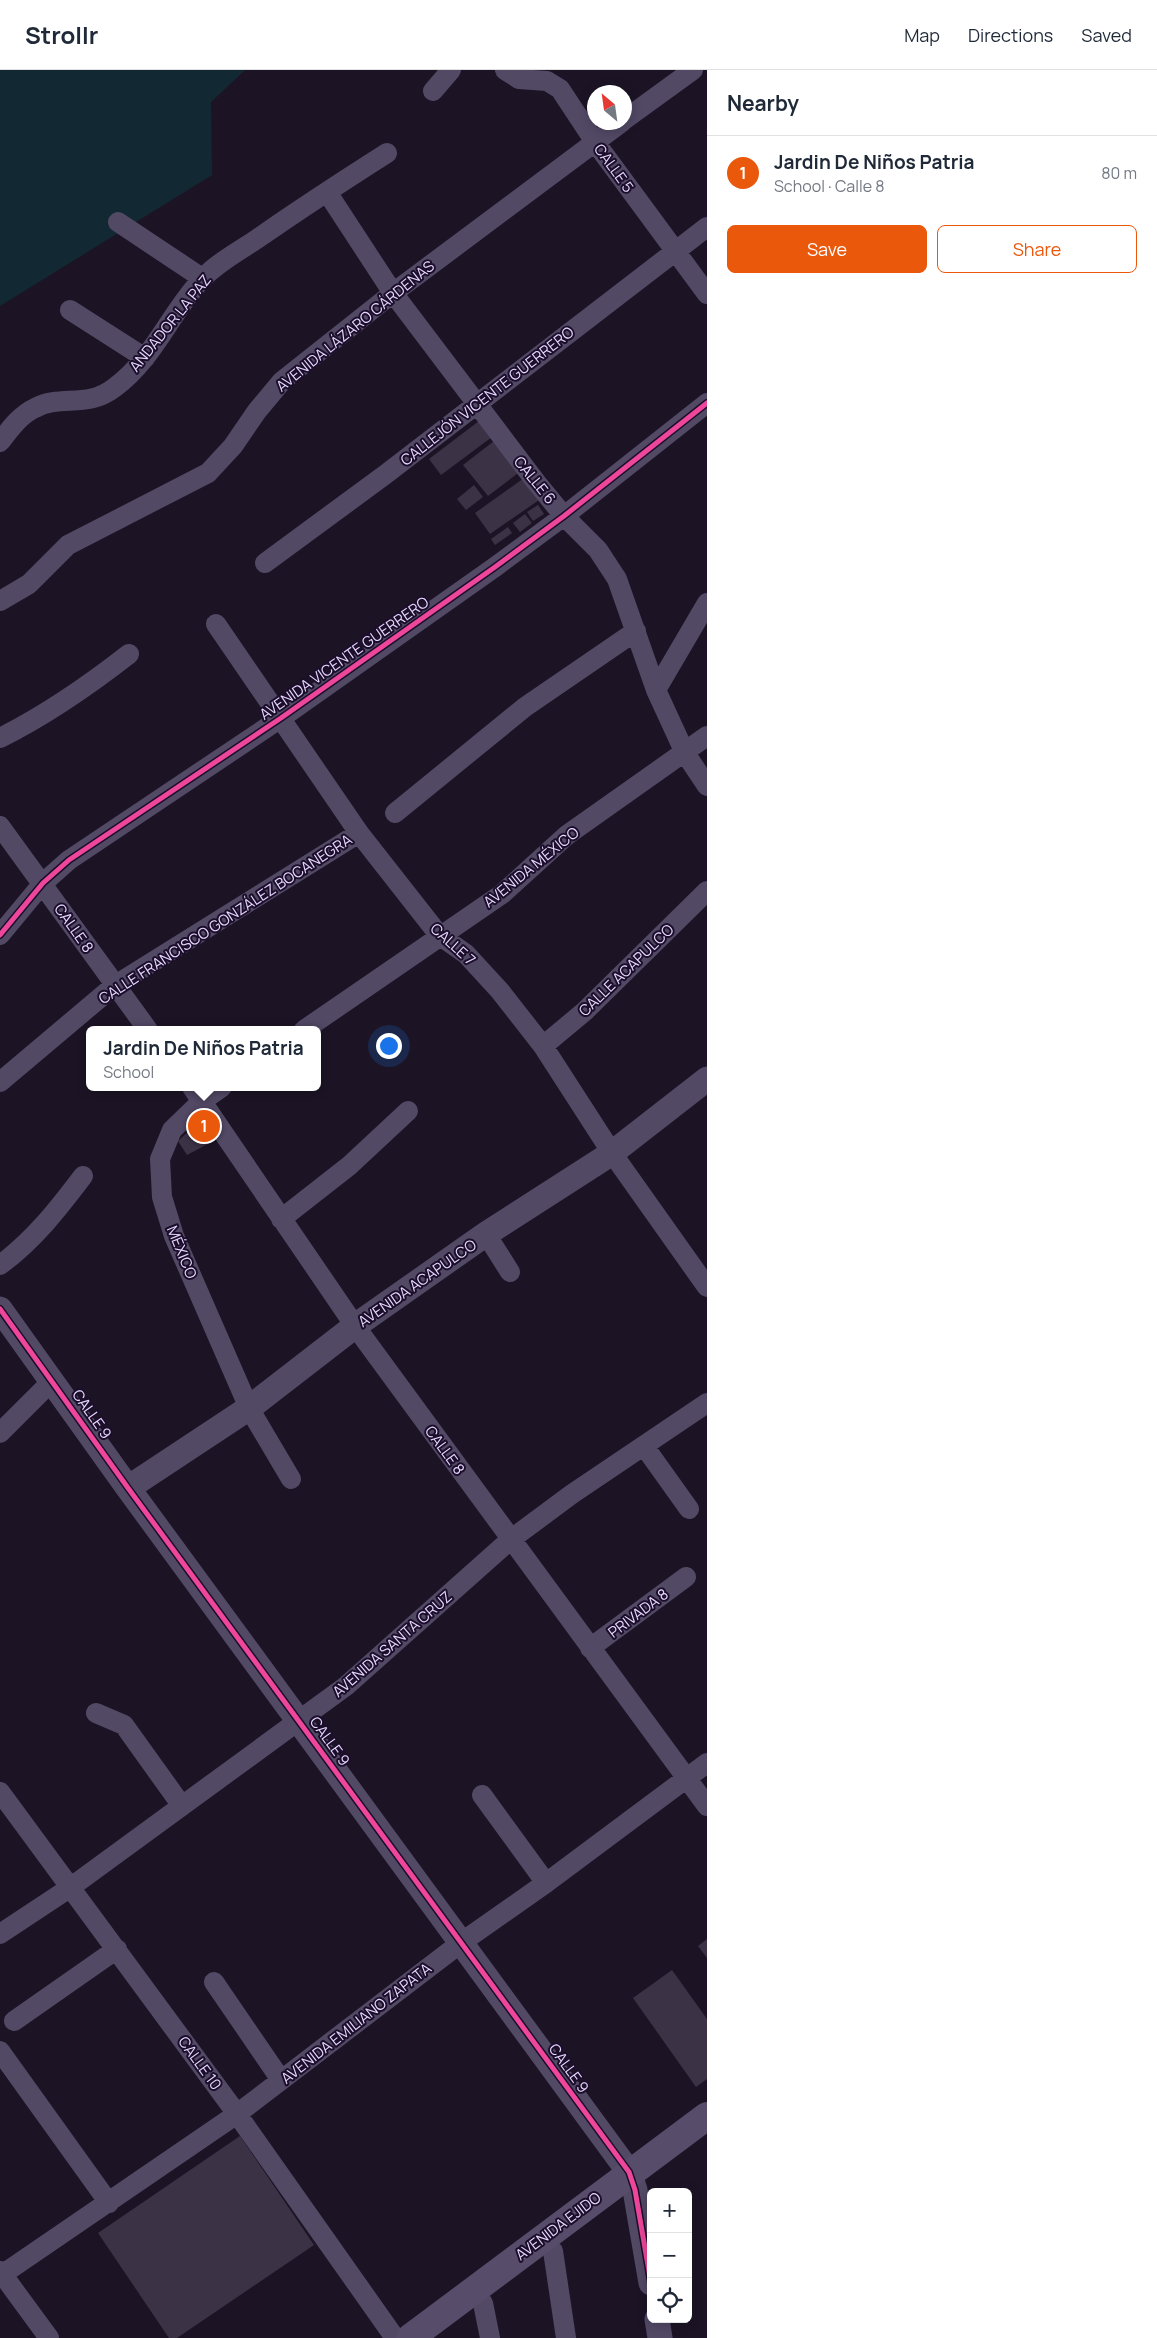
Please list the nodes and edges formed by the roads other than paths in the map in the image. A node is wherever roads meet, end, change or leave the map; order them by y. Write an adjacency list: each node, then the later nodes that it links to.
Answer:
1 (451, 70): 4 (street)
2 (505, 70): 7 (street, CALLE 5)
3 (693, 70): 5 (street, AVENIDA LÁZARO CÁRDENAS)
4 (433, 91)
5 (632, 114)
6 (611, 130): 7 (street, AVENIDA LÁZARO CÁRDENAS)
7 (595, 142): 12 (street, CALLE 5); 14 (street, AVENIDA LÁZARO CÁRDENAS)
8 (387, 153): 9 (street, ANDADOR LA PAZ)
9 (327, 192): 13 (street, ANDADOR LA PAZ); 14 (street, CALLE 6)
10 (118, 222): 13 (street)
11 (707, 227): 12 (street, CALLEJÓN VICENTE GUERRERO)
12 (675, 253): 15 (street, CALLE 5); 18 (street, CALLEJÓN VICENTE GUERRERO)
13 (202, 278): 17 (street, ANDADOR LA PAZ)
14 (393, 293): 18 (street, CALLE 6); 23 (street, AVENIDA LÁZARO CÁRDENAS)
15 (707, 294)
16 (70, 310): 17 (street)
17 (145, 358): 20 (street, ANDADOR LA PAZ)
18 (476, 403): 21 (street, CALLE 6); 22 (street, CALLEJÓN VICENTE GUERRERO)
19 (707, 403): 21 (street, AVENIDA VICENTE GUERRERO)
20 (0, 442)
21 (564, 516): 26 (street, CALLE 6); 29 (street, AVENIDA VICENTE GUERRERO)
22 (265, 563)
23 (0, 601)
24 (707, 603): 28 (street)
25 (216, 624): 29 (street, CALLE 7)
26 (636, 631): 28 (street, CALLE 6); 34 (street)
27 (129, 654): 31 (street)
28 (656, 690): 32 (street, CALLE 6)
29 (281, 718): 36 (street, CALLE 7); 37 (street, AVENIDA VICENTE GUERRERO)
30 (707, 736): 32 (street, AVENIDA MÉXICO)
31 (0, 738)
32 (685, 753): 33 (street, CALLE 6); 40 (street, AVENIDA MÉXICO)
33 (707, 786)
34 (395, 813)
35 (0, 826): 37 (street, CALLE 8)
36 (359, 833): 40 (street, CALLE 7); 41 (street, CALLE FRANCISCO GONZÁLEZ BOCANEGRA)
37 (43, 883): 39 (street, AVENIDA VICENTE GUERRERO); 41 (street, CALLE 8)
38 (707, 891): 44 (street, CALLE ACAPULCO)
39 (0, 935)
40 (439, 935): 43 (street, AVENIDA MÉXICO); 44 (street, CALLE 7)
41 (114, 986): 42 (street, CALLE 8); 46 (street, CALLE FRANCISCO GONZÁLEZ BOCANEGRA)
42 (145, 1026)
43 (310, 1026)
44 (543, 1046): 49 (street, CALLE 7)
45 (707, 1079): 49 (street, AVENIDA ACAPULCO)
46 (0, 1082)
47 (197, 1094): 51 (street, CALLE 8); 60 (street, MÉXICO)
48 (408, 1112): 51 (street)
49 (612, 1153): 52 (street, AVENIDA ACAPULCO); 55 (street, CALLE 7)
50 (83, 1176): 53 (street)
51 (281, 1219): 57 (street, CALLE 8)
52 (486, 1234): 54 (street); 57 (street, AVENIDA ACAPULCO)
53 (0, 1265)
54 (510, 1272)
55 (707, 1287)
56 (0, 1309): 58 (street, CALLE 9)
57 (355, 1326): 60 (street, AVENIDA ACAPULCO); 66 (street, CALLE 8)
58 (52, 1380): 61 (street); 64 (street, CALLE 9)
59 (707, 1403): 62 (street, AVENIDA SANTA CRUZ)
60 (249, 1408): 63 (street, MÉXICO); 64 (street, AVENIDA ACAPULCO)
61 (0, 1433)
62 (644, 1446): 65 (street); 66 (street, AVENIDA SANTA CRUZ)
63 (291, 1479)
64 (128, 1488): 70 (street, CALLE 9)
65 (689, 1509)
66 (510, 1540): 68 (street, CALLE 8); 70 (street, AVENIDA SANTA CRUZ)
67 (686, 1577): 68 (street, PRIVADA 8)
68 (590, 1648): 72 (street, CALLE 8)
69 (96, 1713): 75 (street)
70 (299, 1720): 75 (street, AVENIDA SANTA CRUZ); 80 (street, CALLE 9)
71 (707, 1763): 72 (street, AVENIDA EMILIANO ZAPATA)
72 (686, 1779): 76 (street, CALLE 8); 77 (street, AVENIDA EMILIANO ZAPATA)
73 (0, 1792): 78 (street, CALLE 10)
74 (482, 1795): 77 (street)
75 (182, 1806): 78 (street, AVENIDA SANTA CRUZ)
76 (707, 1806)
77 (546, 1883): 80 (street, AVENIDA EMILIANO ZAPATA)
78 (71, 1887): 79 (street, AVENIDA SANTA CRUZ); 81 (street, CALLE 10)
79 (0, 1934)
80 (462, 1942): 85 (street, AVENIDA EMILIANO ZAPATA); 89 (street, CALLE 9)
81 (117, 1949): 83 (street); 86 (street, CALLE 10)
82 (214, 1982): 85 (street)
83 (14, 2021)
84 (0, 2051): 90 (street)
85 (281, 2080): 86 (street, AVENIDA EMILIANO ZAPATA)
86 (237, 2114): 90 (street, AVENIDA EMILIANO ZAPATA); 97 (street, CALLE 10)
87 (707, 2116): 89 (main road, AVENIDA EJIDO)
88 (707, 2136): 89 (main road, AVENIDA EJIDO)
89 (632, 2181): 91 (main road, AVENIDA EJIDO); 93 (street); 98 (main road, AVENIDA EJIDO)
90 (109, 2203): 92 (street, AVENIDA EMILIANO ZAPATA)
91 (553, 2251): 94 (main road, AVENIDA EJIDO); 101 (street)
92 (1, 2274): 96 (street)
93 (650, 2278)
94 (483, 2303): 99 (main road, AVENIDA EJIDO); 100 (street)
95 (658, 2323): 102 (street)
96 (49, 2338)
97 (395, 2338)
98 (410, 2338)
99 (438, 2338)
100 (490, 2338)
101 (566, 2338)
102 (660, 2338)

